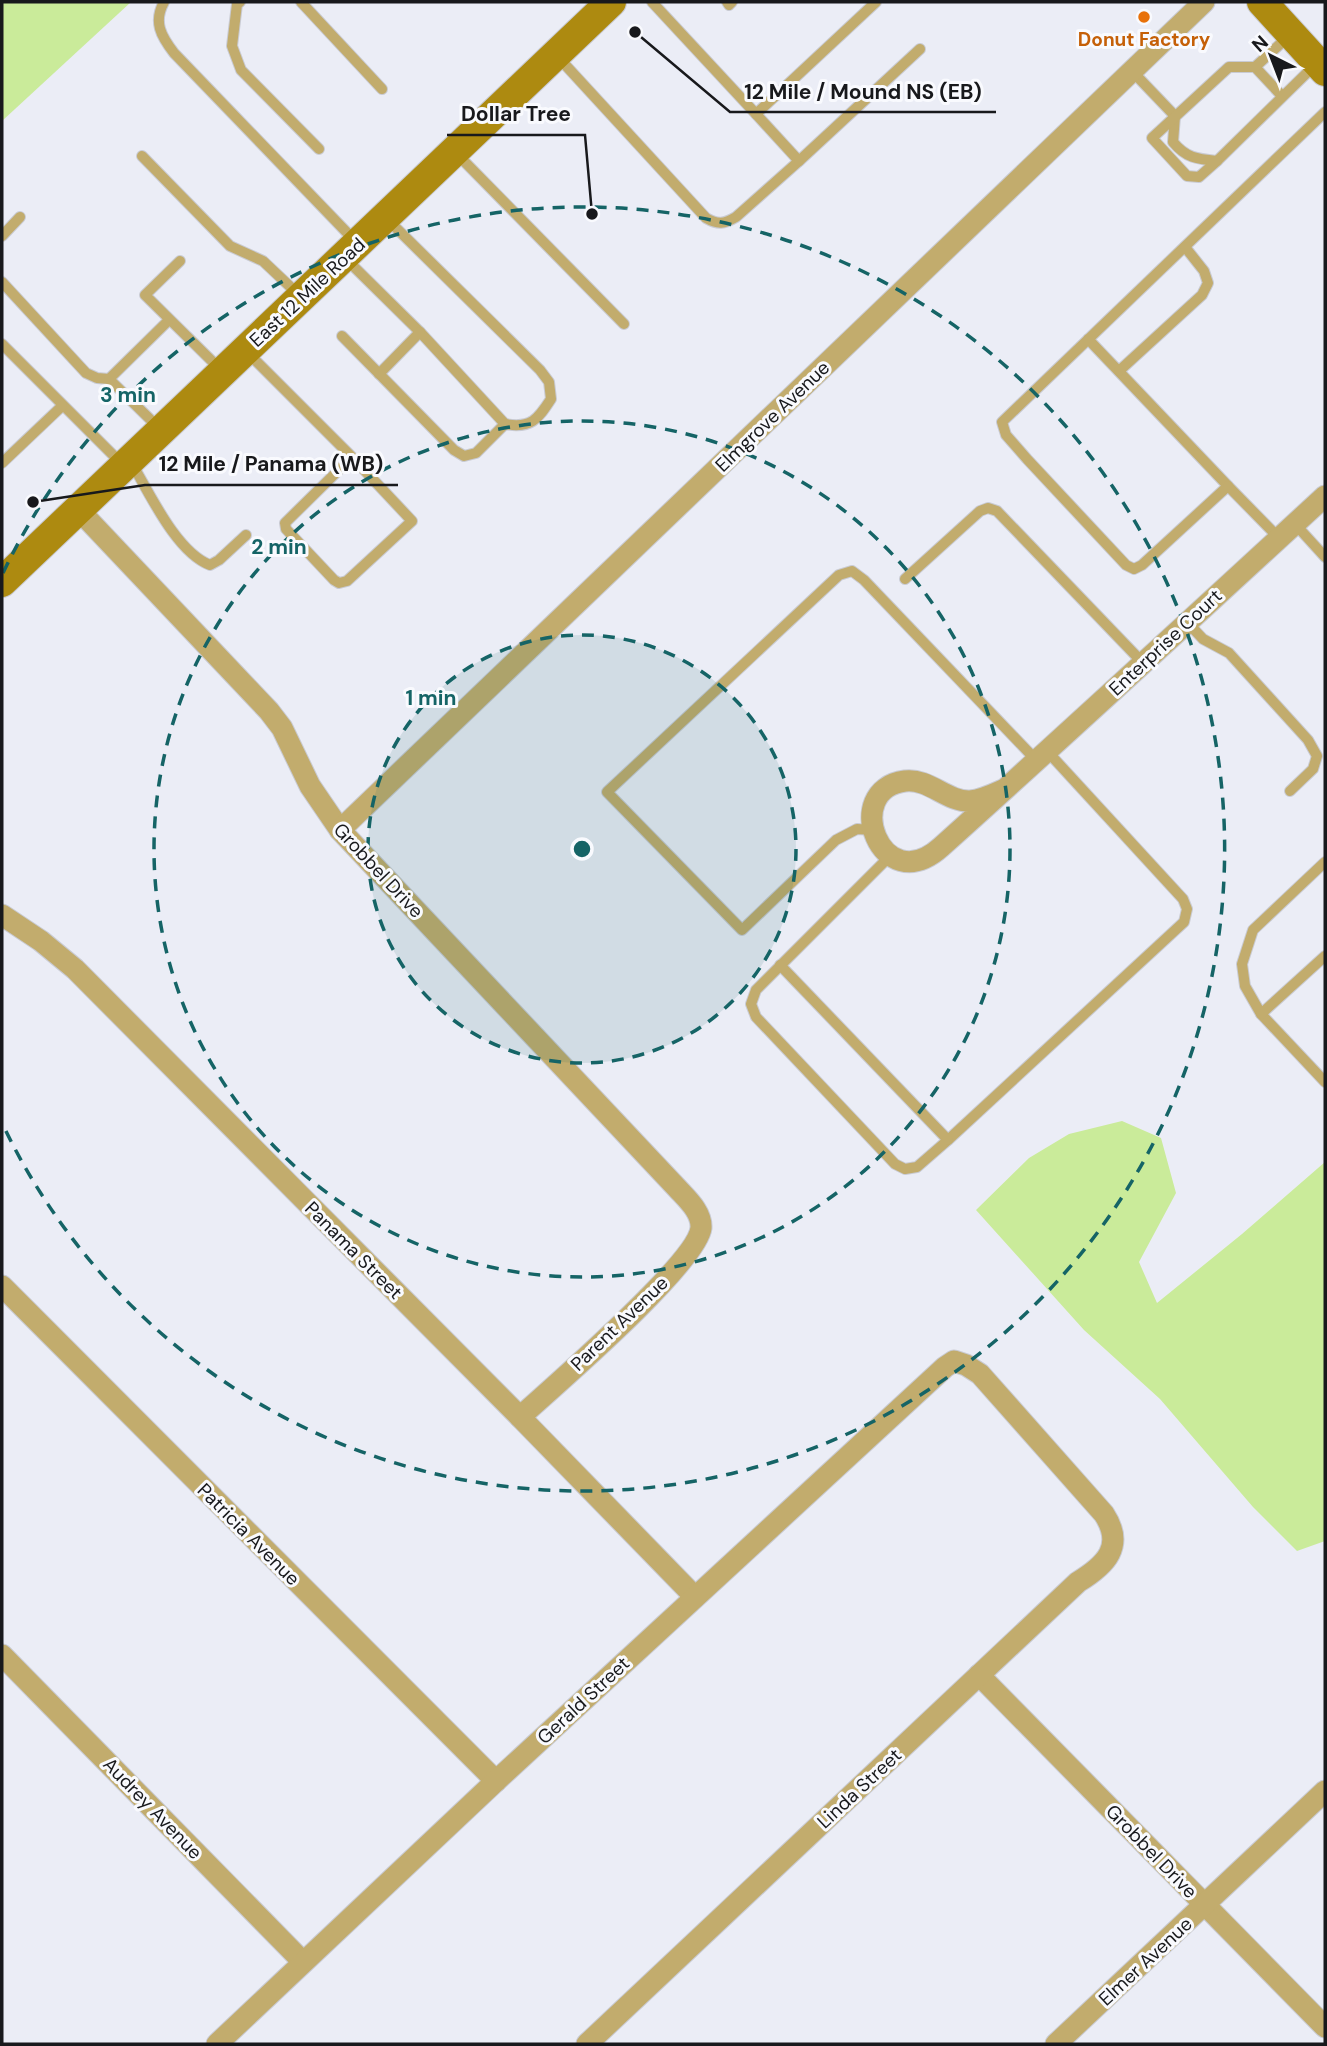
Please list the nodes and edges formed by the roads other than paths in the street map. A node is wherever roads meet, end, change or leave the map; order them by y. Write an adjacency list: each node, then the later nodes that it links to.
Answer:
1 (164, 2): 31 (lane)
2 (240, 2): 22 (lane)
3 (301, 2): 17 (lane)
4 (611, 2): 13 (main road, East 12 Mile Road)
5 (652, 2): 20 (lane)
6 (727, 2): 7 (lane)
7 (732, 2)
8 (876, 2): 20 (lane)
9 (1204, 2): 16 (street, Elmgrove Avenue)
10 (1262, 2): 11 (main road)
11 (1291, 34): 14 (lane); 15 (main road)
12 (920, 49): 25 (lane)
13 (556, 55): 23 (main road, East 12 Mile Road); 25 (lane)
14 (1255, 67): 18 (lane); 21 (lane)
15 (1321, 67): 18 (lane)
16 (1132, 71): 21 (lane); 66 (street, Elmgrove Avenue)
17 (382, 89)
18 (1282, 96): 26 (lane)
19 (1325, 112): 30 (lane)
20 (756, 114): 25 (lane)
21 (1175, 116): 26 (lane); 26 (lane)
22 (319, 149)
23 (456, 152): 28 (main road, East 12 Mile Road); 36 (lane)
24 (142, 156): 34 (lane)
25 (799, 161)
26 (1217, 161)
27 (20, 218): 29 (lane)
28 (386, 218): 31 (main road, East 12 Mile Road); 47 (lane)
29 (2, 236)
30 (1185, 247): 39 (lane); 42 (lane)
31 (351, 251): 34 (main road, East 12 Mile Road); 37 (lane)
32 (180, 261): 35 (lane)
33 (2, 282): 45 (lane)
34 (302, 298): 41 (main road, East 12 Mile Road)
35 (169, 320): 43 (lane); 45 (lane)
36 (624, 324)
37 (421, 332): 44 (lane); 47 (lane)
38 (342, 336): 44 (lane)
39 (1088, 339): 42 (lane); 52 (lane)
40 (2, 344): 46 (lane)
41 (245, 350): 43 (main road, East 12 Mile Road); 49 (lane)
42 (1119, 371): 52 (lane)
43 (223, 372): 48 (main road, East 12 Mile Road)
44 (379, 374): 47 (lane)
45 (109, 379): 48 (lane)
46 (62, 405): 50 (lane); 51 (lane)
47 (505, 424)
48 (161, 430): 50 (main road, East 12 Mile Road)
49 (352, 457): 49 (lane)
50 (126, 462): 54 (main road, East 12 Mile Road); 56 (lane)
51 (2, 463)
52 (1228, 486): 57 (lane)
53 (1325, 496): 55 (street, Enterprise Court)
54 (77, 508): 60 (main road, East 12 Mile Road); 66 (street, Grobbel Drive)
55 (1295, 524): 57 (street, Enterprise Court); 58 (lane)
56 (246, 535)
57 (1279, 538): 61 (street, Enterprise Court)
58 (1325, 557)
59 (905, 579): 62 (lane)
60 (2, 582)
61 (1187, 622): 62 (street, Enterprise Court); 65 (lane)
62 (1143, 663): 63 (street, Enterprise Court)
63 (1042, 756): 64 (street, Enterprise Court); 67 (lane); 75 (lane)
64 (1005, 789): 67 (street, Enterprise Court); 68 (street, Enterprise Court)
65 (1290, 791)
66 (340, 830): 76 (street, Grobbel Drive)
67 (873, 830): 68 (street)
68 (891, 855): 72 (lane)
69 (1325, 862): 73 (lane)
70 (2, 915): 79 (street, Panama Street)
71 (1325, 956): 73 (lane)
72 (780, 965): 75 (lane); 75 (lane)
73 (1261, 1014): 74 (lane)
74 (1325, 1082)
75 (948, 1140)
76 (701, 1219): 79 (street, Parent Avenue)
77 (2, 1286): 83 (street, Patricia Avenue)
78 (954, 1361): 80 (street, Gerald Street); 82 (street, Linda Street)
79 (520, 1418): 80 (street, Panama Street)
80 (695, 1597): 83 (street, Gerald Street)
81 (2, 1655): 86 (street, Audrey Avenue)
82 (979, 1675): 85 (street, Grobbel Drive); 89 (street, Linda Street)
83 (496, 1781): 86 (street, Gerald Street)
84 (1325, 1791): 85 (street, Elmer Avenue)
85 (1204, 1905): 87 (street, Grobbel Drive); 90 (street, Elmer Avenue)
86 (303, 1962): 88 (street, Gerald Street)
87 (1325, 2027)
88 (217, 2044)
89 (587, 2044)
90 (1056, 2044)

